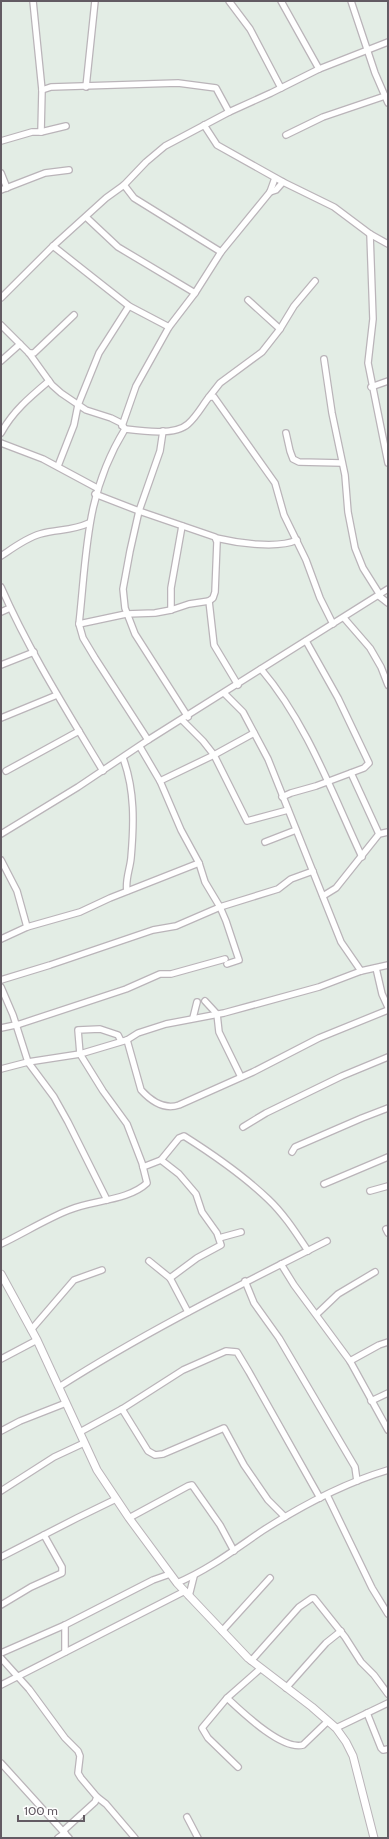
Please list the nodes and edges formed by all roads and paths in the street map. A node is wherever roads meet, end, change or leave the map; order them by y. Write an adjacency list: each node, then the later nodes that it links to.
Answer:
1 (33, 1): 11 (street)
2 (94, 1): 9 (street)
3 (229, 1): 10 (street)
4 (281, 1): 8 (street)
5 (352, 2): 7 (street)
6 (388, 42): 7 (street)
7 (367, 49): 8 (street); 12 (street)
8 (318, 69): 10 (street)
9 (86, 86): 11 (street); 14 (street)
10 (281, 88): 14 (street)
11 (42, 90): 17 (street)
12 (385, 96): 13 (street); 18 (street)
13 (388, 103)
14 (229, 112): 15 (street)
15 (204, 125): 22 (street); 24 (street)
16 (66, 126): 17 (street)
17 (41, 132): 19 (street)
18 (286, 135)
19 (1, 141)
20 (70, 170): 25 (street)
21 (1, 173): 25 (street)
22 (275, 178): 23 (street); 26 (street)
23 (283, 182): 26 (street); 28 (street)
24 (124, 185): 27 (street); 31 (street)
25 (4, 189)
26 (270, 192): 31 (street)
27 (86, 217): 30 (street); 33 (street)
28 (370, 234): 29 (street); 47 (street)
29 (388, 244)
30 (53, 246): 34 (street); 36 (street)
31 (221, 252): 33 (street)
32 (315, 280): 40 (street)
33 (195, 293): 39 (street)
34 (1, 298)
35 (248, 300): 40 (street)
36 (129, 306): 39 (street); 49 (street)
37 (74, 315): 42 (street)
38 (1, 325): 41 (street)
39 (169, 328): 50 (street)
40 (280, 330): 48 (street)
41 (20, 344): 42 (street); 44 (street)
42 (29, 353): 45 (street)
43 (324, 359): 55 (street)
44 (1, 361)
45 (49, 381): 49 (street); 52 (street)
46 (388, 381): 47 (street)
47 (371, 387): 56 (street)
48 (209, 397): 51 (street); 63 (street)
49 (78, 405): 50 (street); 57 (street)
50 (124, 427): 51 (street); 58 (street)
51 (163, 431): 59 (street)
52 (1, 433)
53 (286, 433): 55 (street)
54 (1, 443): 57 (street)
55 (342, 463): 67 (street)
56 (388, 463)
57 (58, 466): 58 (street)
58 (96, 491): 59 (street); 60 (street)
59 (138, 511): 61 (street); 73 (street)
60 (89, 523): 64 (street); 75 (street)
61 (182, 526): 62 (street); 71 (street)
62 (216, 538): 63 (street); 68 (street)
63 (297, 540): 76 (street)
64 (1, 556)
65 (1, 587): 70 (street)
66 (388, 589): 67 (street)
67 (380, 595): 69 (street); 74 (street)
68 (209, 601): 71 (street); 81 (street)
69 (388, 603)
70 (10, 608): 72 (street); 78 (street)
71 (171, 610): 73 (street)
72 (1, 612)
73 (126, 614): 75 (street); 85 (street)
74 (344, 618): 76 (street); 82 (street)
75 (78, 624): 90 (street)
76 (333, 624): 77 (street)
77 (306, 641): 80 (street); 96 (street)
78 (34, 652): 79 (street); 84 (street)
79 (1, 665)
80 (261, 669): 81 (street); 98 (street)
81 (238, 685): 83 (street)
82 (388, 686)
83 (225, 694): 85 (street); 89 (street)
84 (57, 695): 86 (street); 88 (street)
85 (188, 717): 87 (street)
86 (1, 718)
87 (182, 720): 90 (street); 92 (street)
88 (79, 731): 94 (street); 95 (street)
89 (254, 733): 92 (street); 99 (street)
90 (148, 740): 91 (street)
91 (140, 747): 93 (street); 97 (street)
92 (214, 755): 97 (street); 100 (street)
93 (123, 758): 95 (street); 110 (street)
94 (6, 771)
95 (103, 771): 103 (street)
96 (351, 773): 98 (street); 104 (street)
97 (160, 781): 108 (street)
98 (327, 782): 99 (street); 106 (street)
99 (282, 797): 100 (street)
100 (288, 810): 101 (street)
101 (296, 830): 105 (street); 109 (street)
102 (388, 832): 104 (street)
103 (1, 834)
104 (379, 834): 106 (street)
105 (265, 842)
106 (362, 857): 111 (street)
107 (1, 860): 113 (street)
108 (199, 863): 110 (street); 112 (street)
109 (313, 871): 111 (street); 112 (street)
110 (127, 892): 113 (street)
111 (323, 896): 117 (street)
112 (220, 907): 118 (street); 126 (street)
113 (27, 927): 114 (street)
114 (1, 939)
115 (388, 965): 116 (street)
116 (376, 968): 117 (street); 122 (street)
117 (361, 971): 124 (street)
118 (1, 980)
119 (1, 987): 126 (street)
120 (205, 1001): 124 (street)
121 (197, 1002): 125 (street)
122 (388, 1007)
123 (388, 1010): 134 (street)
124 (217, 1014): 125 (street); 134 (street)
125 (193, 1018): 128 (street)
126 (16, 1024): 127 (street); 132 (street)
127 (1, 1028)
128 (127, 1040): 129 (street); 134 (street)
129 (121, 1042): 130 (street); 130 (street)
130 (80, 1054): 132 (street); 140 (street)
131 (388, 1057): 136 (street)
132 (28, 1062): 133 (street); 144 (street)
133 (1, 1069)
134 (242, 1077)
135 (388, 1108): 137 (street)
136 (244, 1127)
137 (292, 1152)
138 (388, 1157): 141 (street)
139 (161, 1160): 140 (street); 146 (street); 149 (street)
140 (143, 1167): 144 (street)
141 (324, 1184)
142 (388, 1186): 143 (street)
143 (370, 1191)
144 (107, 1200): 148 (street)
145 (241, 1232): 146 (street)
146 (219, 1238): 155 (street)
147 (327, 1241): 149 (street)
148 (1, 1244)
149 (308, 1251): 151 (street)
150 (149, 1261): 155 (street)
151 (281, 1264): 156 (street); 158 (street)
152 (102, 1270): 159 (street)
153 (375, 1272): 158 (street)
154 (1, 1274): 159 (street)
155 (170, 1278): 157 (street)
156 (245, 1281): 157 (street); 174 (street)
157 (188, 1312): 164 (street)
158 (317, 1314): 163 (street)
159 (31, 1330): 160 (street)
160 (37, 1340): 162 (street); 164 (street)
161 (388, 1342): 163 (street)
162 (1, 1359)
163 (350, 1361): 166 (street)
164 (59, 1387): 167 (street)
165 (388, 1393): 166 (street)
166 (371, 1401): 169 (street)
167 (66, 1403): 170 (street); 171 (street)
168 (122, 1409): 171 (street); 177 (street); 179 (street)
169 (388, 1430)
170 (1, 1431)
171 (80, 1432): 172 (street)
172 (84, 1443): 175 (street); 178 (street)
173 (388, 1470): 174 (street)
174 (357, 1481): 176 (street)
175 (1, 1491)
176 (327, 1495): 177 (street); 190 (street)
177 (320, 1498): 179 (street)
178 (116, 1500): 180 (street); 181 (street)
179 (285, 1517): 182 (street)
180 (129, 1518): 182 (street); 184 (street)
181 (44, 1535): 183 (street); 189 (street)
182 (234, 1551): 185 (street)
183 (1, 1558)
184 (170, 1574): 187 (street); 191 (street)
185 (194, 1576): 187 (street); 188 (street)
186 (270, 1578): 192 (street)
187 (177, 1583): 188 (street)
188 (187, 1594): 192 (street); 194 (street)
189 (1, 1605)
190 (388, 1614)
191 (65, 1625): 194 (street); 195 (street)
192 (222, 1631): 197 (street)
193 (341, 1631): 197 (street); 201 (street); 202 (street)
194 (65, 1652): 199 (street)
195 (1, 1653)
196 (1, 1658): 199 (street)
197 (251, 1661): 198 (street)
198 (260, 1669): 201 (street); 203 (street)
199 (18, 1676): 200 (street); 211 (street)
200 (1, 1685)
201 (286, 1688): 206 (street)
202 (388, 1694)
203 (227, 1698): 206 (street); 210 (street)
204 (388, 1703): 205 (street)
205 (367, 1713): 207 (street); 208 (street)
206 (328, 1721): 207 (street)
207 (336, 1728): 218 (street)
208 (388, 1749)
209 (1, 1763): 213 (street)
210 (238, 1767)
211 (97, 1797): 213 (street); 216 (street)
212 (186, 1817): 217 (street)
213 (64, 1832): 214 (street); 215 (street)
214 (58, 1838)
215 (69, 1838)
216 (135, 1838)
217 (198, 1838)
218 (374, 1838)

